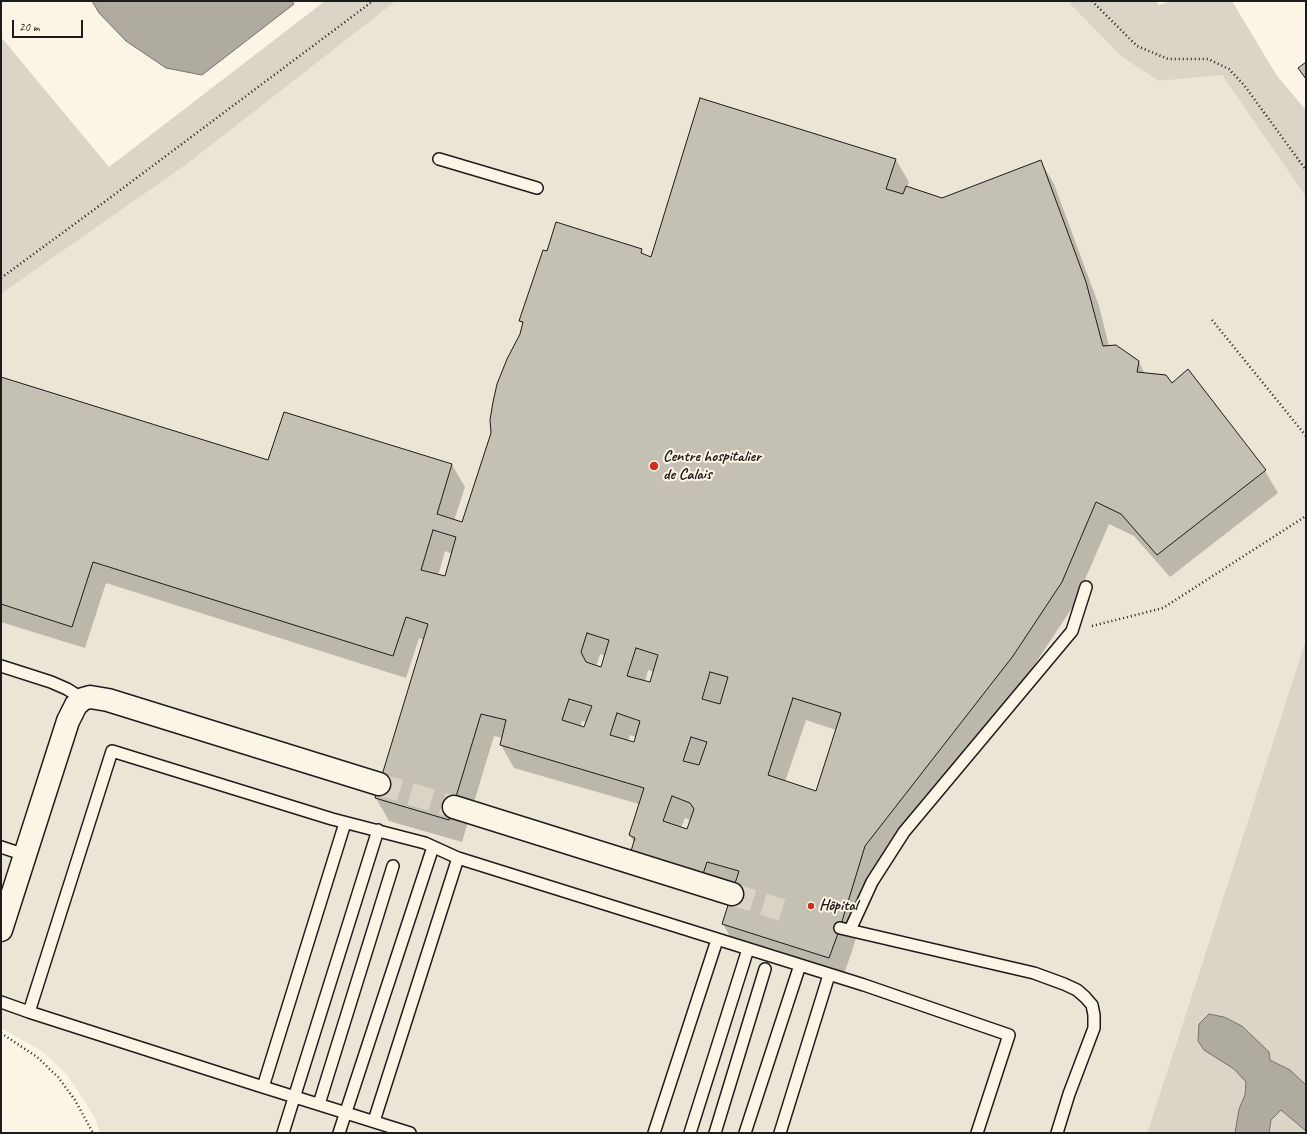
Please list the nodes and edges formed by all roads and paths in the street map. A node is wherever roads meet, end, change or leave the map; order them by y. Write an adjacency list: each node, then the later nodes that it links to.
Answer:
1 (373, 1): 6 (path)
2 (1092, 1): 4 (path)
3 (439, 159): 5 (lane)
4 (1306, 170)
5 (537, 188)
6 (1, 278)
7 (1212, 320): 8 (path)
8 (1306, 436)
9 (1306, 516): 11 (path)
10 (1086, 587): 11 (lane)
11 (1072, 631): 48 (lane)
12 (1, 666): 13 (lane)
13 (83, 699): 14 (street); 20 (street)
14 (379, 784)
15 (454, 807): 23 (street)
16 (345, 823): 17 (lane); 31 (lane); 33 (lane)
17 (378, 830): 19 (lane); 34 (lane)
18 (1, 847): 20 (lane)
19 (433, 847): 21 (lane); 36 (lane)
20 (25, 855): 24 (street)
21 (458, 858): 25 (lane); 37 (lane)
22 (393, 866): 35 (lane)
23 (732, 894)
24 (1, 930)
25 (717, 940): 26 (lane); 42 (lane)
26 (748, 949): 27 (lane); 43 (lane)
27 (800, 965): 29 (lane); 45 (lane)
28 (765, 969): 44 (lane)
29 (829, 975): 46 (lane); 47 (lane)
30 (1, 1002): 31 (lane)
31 (28, 1012): 33 (lane)
32 (1, 1033): 38 (path)
33 (263, 1087): 34 (lane)
34 (294, 1097): 35 (lane); 39 (lane)
35 (319, 1104): 36 (lane)
36 (345, 1112): 37 (lane); 40 (lane)
37 (374, 1121): 41 (lane)
38 (93, 1133)
39 (283, 1133)
40 (340, 1133)
41 (410, 1133)
42 (654, 1133)
43 (690, 1133)
44 (715, 1133)
45 (745, 1133)
46 (780, 1133)
47 (977, 1133)
48 (1057, 1133)

